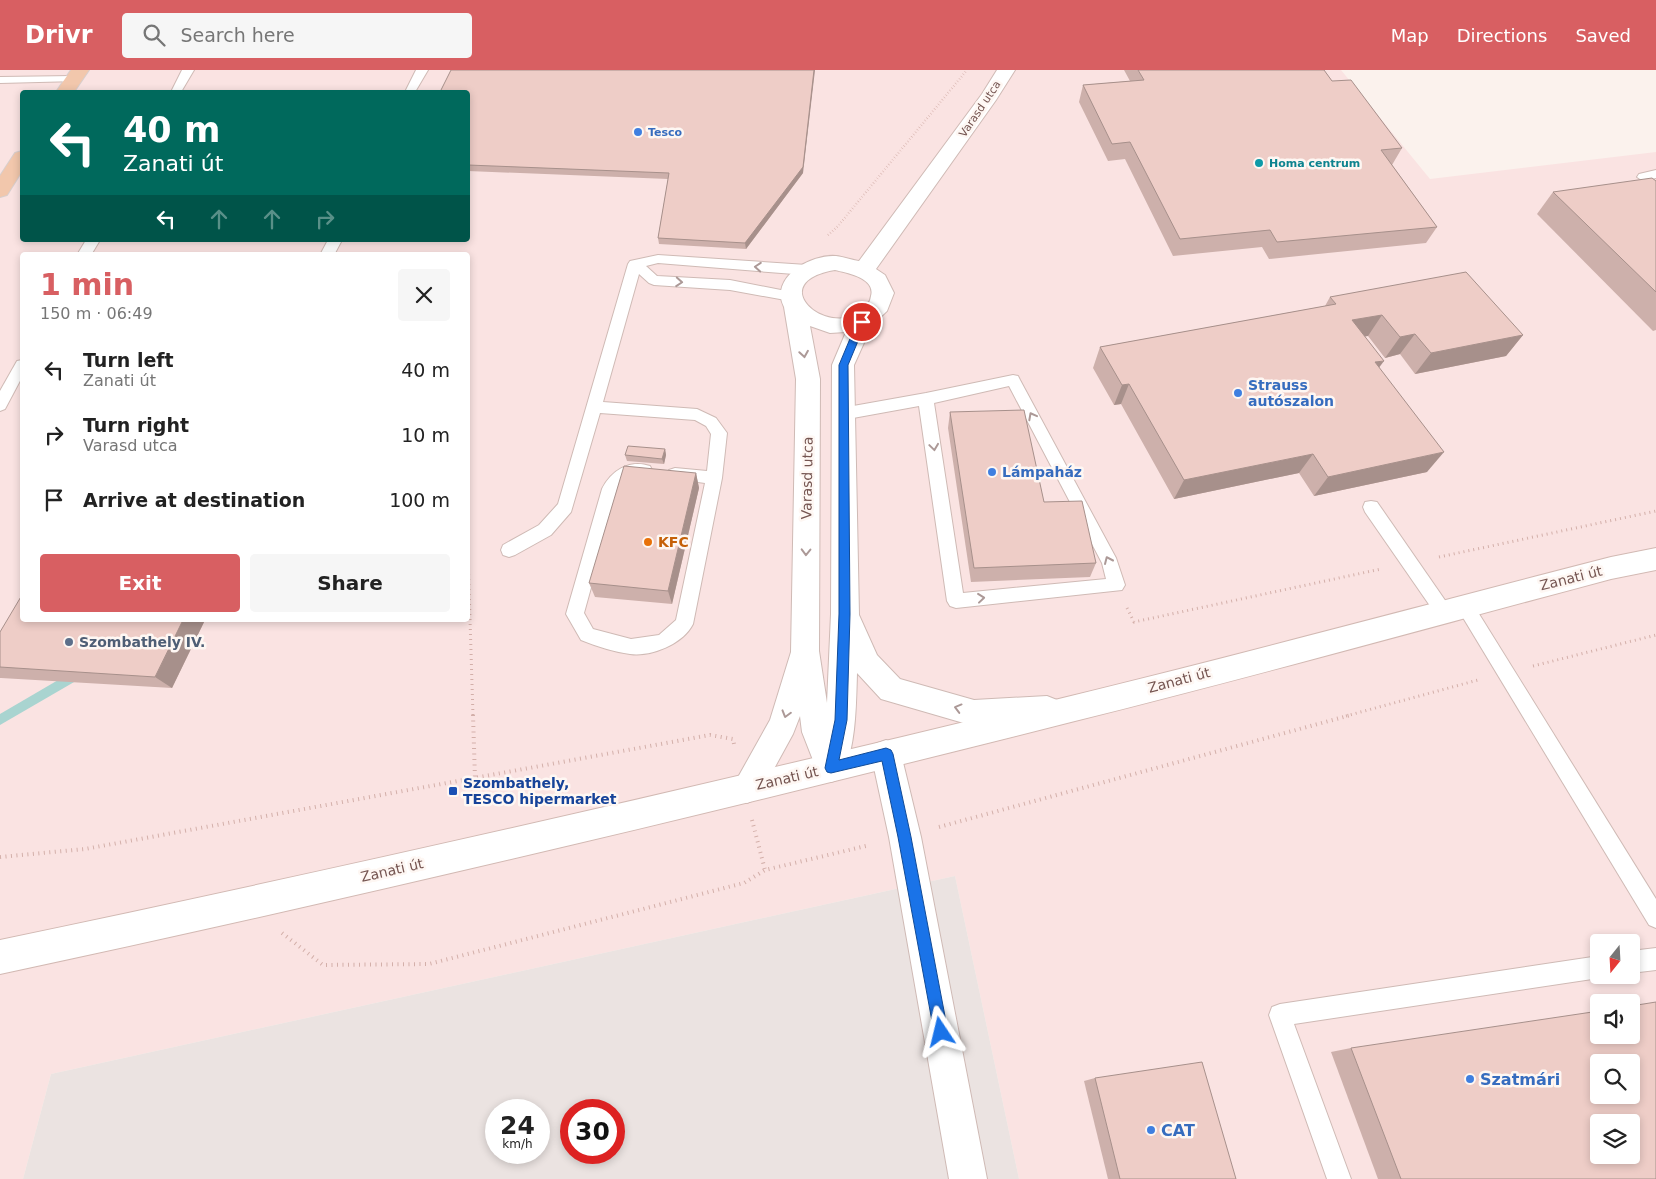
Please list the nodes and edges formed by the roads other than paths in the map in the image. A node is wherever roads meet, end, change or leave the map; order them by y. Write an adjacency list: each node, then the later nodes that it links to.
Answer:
1 (188, 70): 6 (lane)
2 (422, 70): 7 (lane)
3 (1006, 70): 13 (street, Varasd utca)
4 (0, 80): 5 (lane)
5 (73, 80)
6 (177, 90)
7 (411, 90)
8 (20, 160): 11 (main road)
9 (1656, 174): 10 (lane)
10 (1643, 177)
11 (0, 191)
12 (636, 264): 14 (lane, one-way to 12); 15 (lane, one-way to 15); 20 (lane)
13 (865, 269): 14 (street); 16 (street)
14 (807, 270): 15 (street)
15 (793, 301): 16 (street); 28 (street, Varasd utca, one-way to 28)
16 (862, 322): 21 (street)
17 (20, 369): 19 (lane)
18 (926, 399): 18 (lane, one-way to 18); 21 (lane)
19 (0, 405)
20 (594, 407): 22 (lane); 24 (lane)
21 (842, 414): 27 (street)
22 (714, 478): 22 (lane)
23 (1371, 506): 26 (lane)
24 (509, 550)
25 (1656, 559): 26 (street, Zanati út)
26 (1454, 609): 29 (street, Zanati út); 33 (lane)
27 (845, 614): 29 (street, one-way to 27); 31 (street)
28 (805, 650): 31 (street, Varasd utca); 32 (street, Varasd utca, one-way to 32)
29 (1076, 708): 30 (street, Zanati út)
30 (886, 754): 31 (street, Zanati út); 38 (street)
31 (831, 768): 32 (street, Zanati út)
32 (747, 788): 34 (street, Zanati út)
33 (1656, 918)
34 (0, 957)
35 (1656, 959): 36 (lane)
36 (1640, 961)
37 (1590, 968): 39 (lane)
38 (968, 1179)
39 (1339, 1179)

